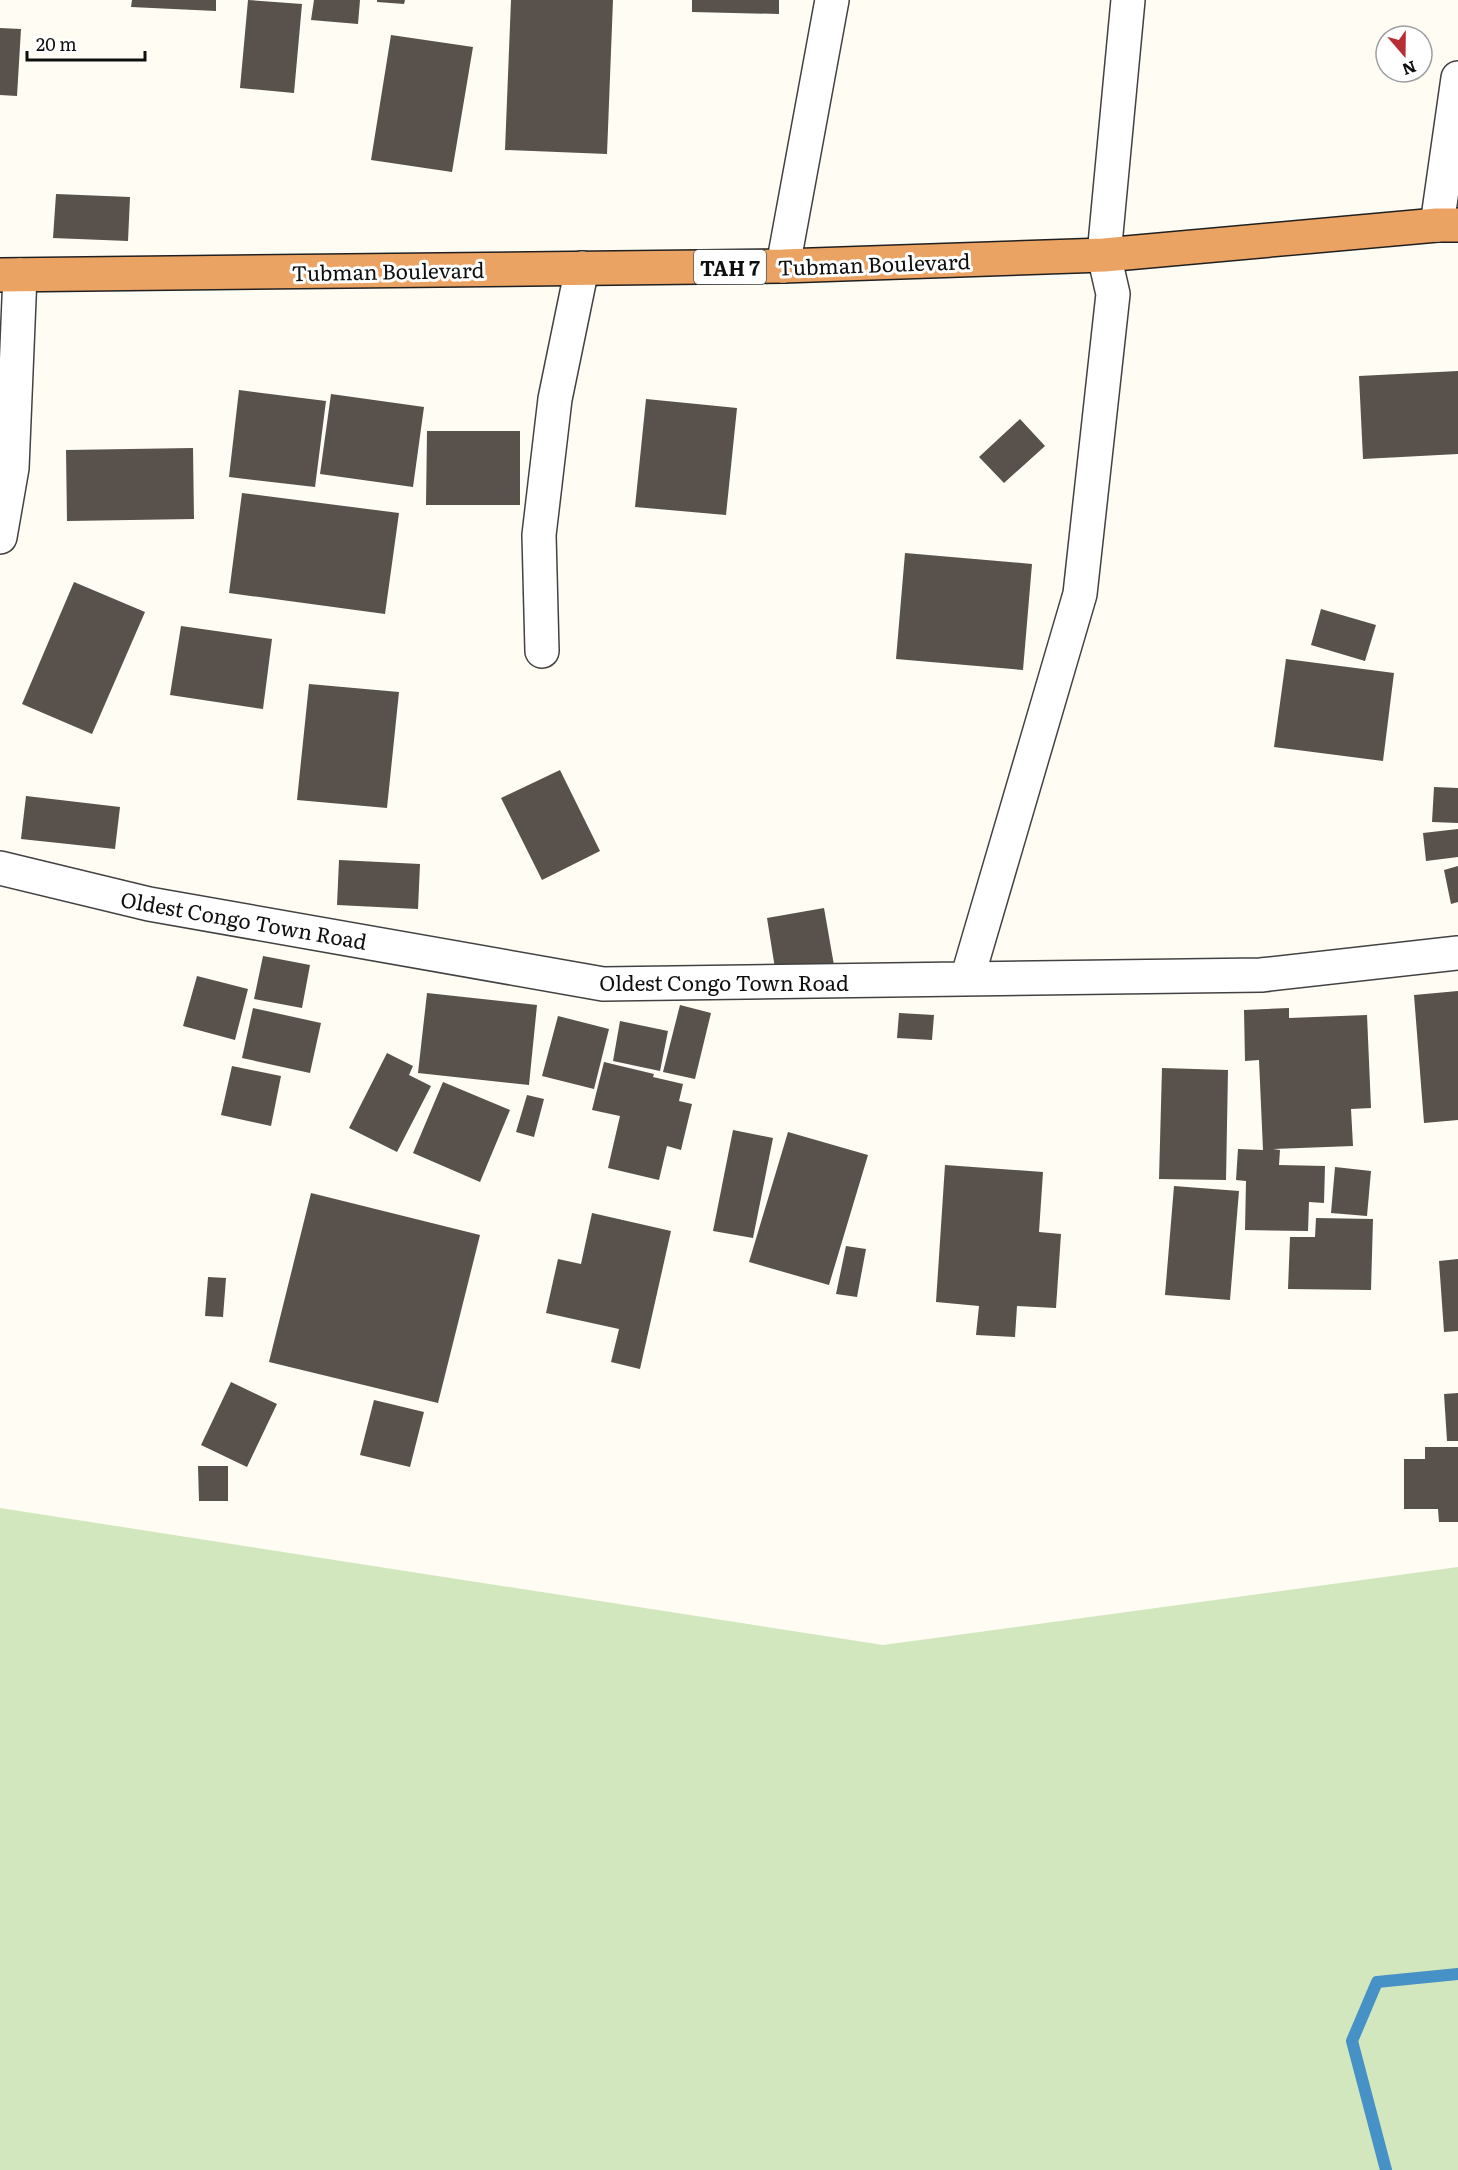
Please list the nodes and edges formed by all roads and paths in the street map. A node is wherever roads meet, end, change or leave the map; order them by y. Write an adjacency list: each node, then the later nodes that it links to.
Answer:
1 (832, 0): 6 (street)
2 (1128, 0): 5 (street)
3 (1458, 78): 4 (street)
4 (1448, 225): 5 (highway, Tubman Boulevard / TAH 7)
5 (1104, 255): 6 (highway, Tubman Boulevard / TAH 7); 13 (street)
6 (783, 266): 7 (highway, Tubman Boulevard / TAH 7)
7 (582, 268): 8 (highway, Tubman Boulevard / TAH 7); 10 (street)
8 (10, 275): 9 (street)
9 (0, 537)
10 (542, 651)
11 (0, 868): 13 (street, Oldest Congo Town Road)
12 (1458, 953): 13 (street, Oldest Congo Town Road)
13 (967, 979)

